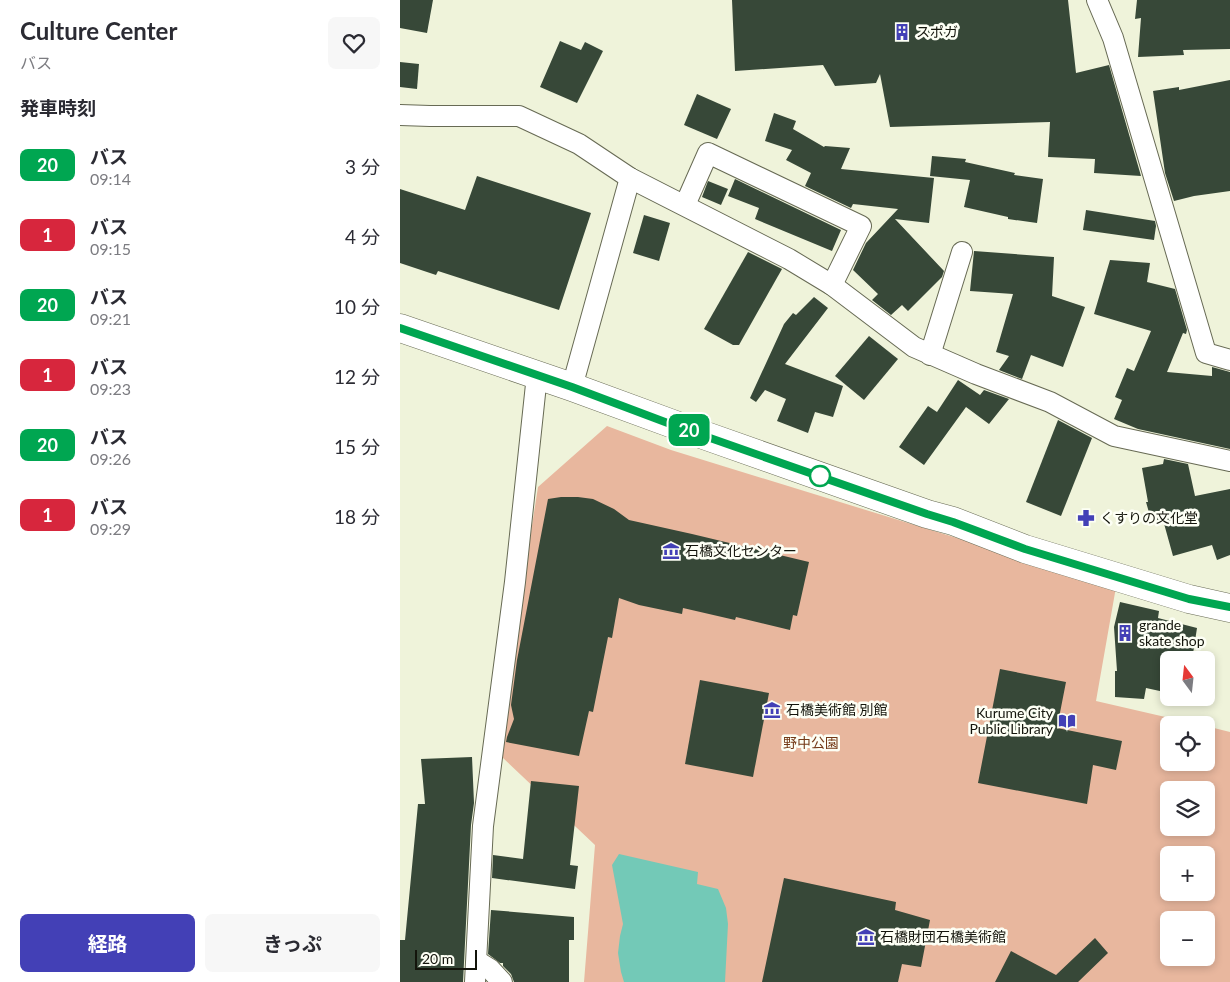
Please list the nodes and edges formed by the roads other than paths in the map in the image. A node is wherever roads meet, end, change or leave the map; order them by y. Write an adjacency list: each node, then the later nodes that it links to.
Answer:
1 (1097, 0): 9 (street)
2 (400, 115): 3 (street)
3 (630, 178): 4 (street); 11 (street)
4 (685, 206): 6 (street); 6 (street)
5 (962, 252): 8 (street)
6 (832, 285): 8 (street)
7 (400, 328): 10 (highway)
8 (930, 355): 12 (street)
9 (1230, 360)
10 (537, 375): 11 (highway); 14 (street)
11 (572, 387): 13 (highway)
12 (1230, 462)
13 (1230, 608)
14 (477, 960): 15 (street); 16 (street)
15 (475, 982)
16 (502, 982)

